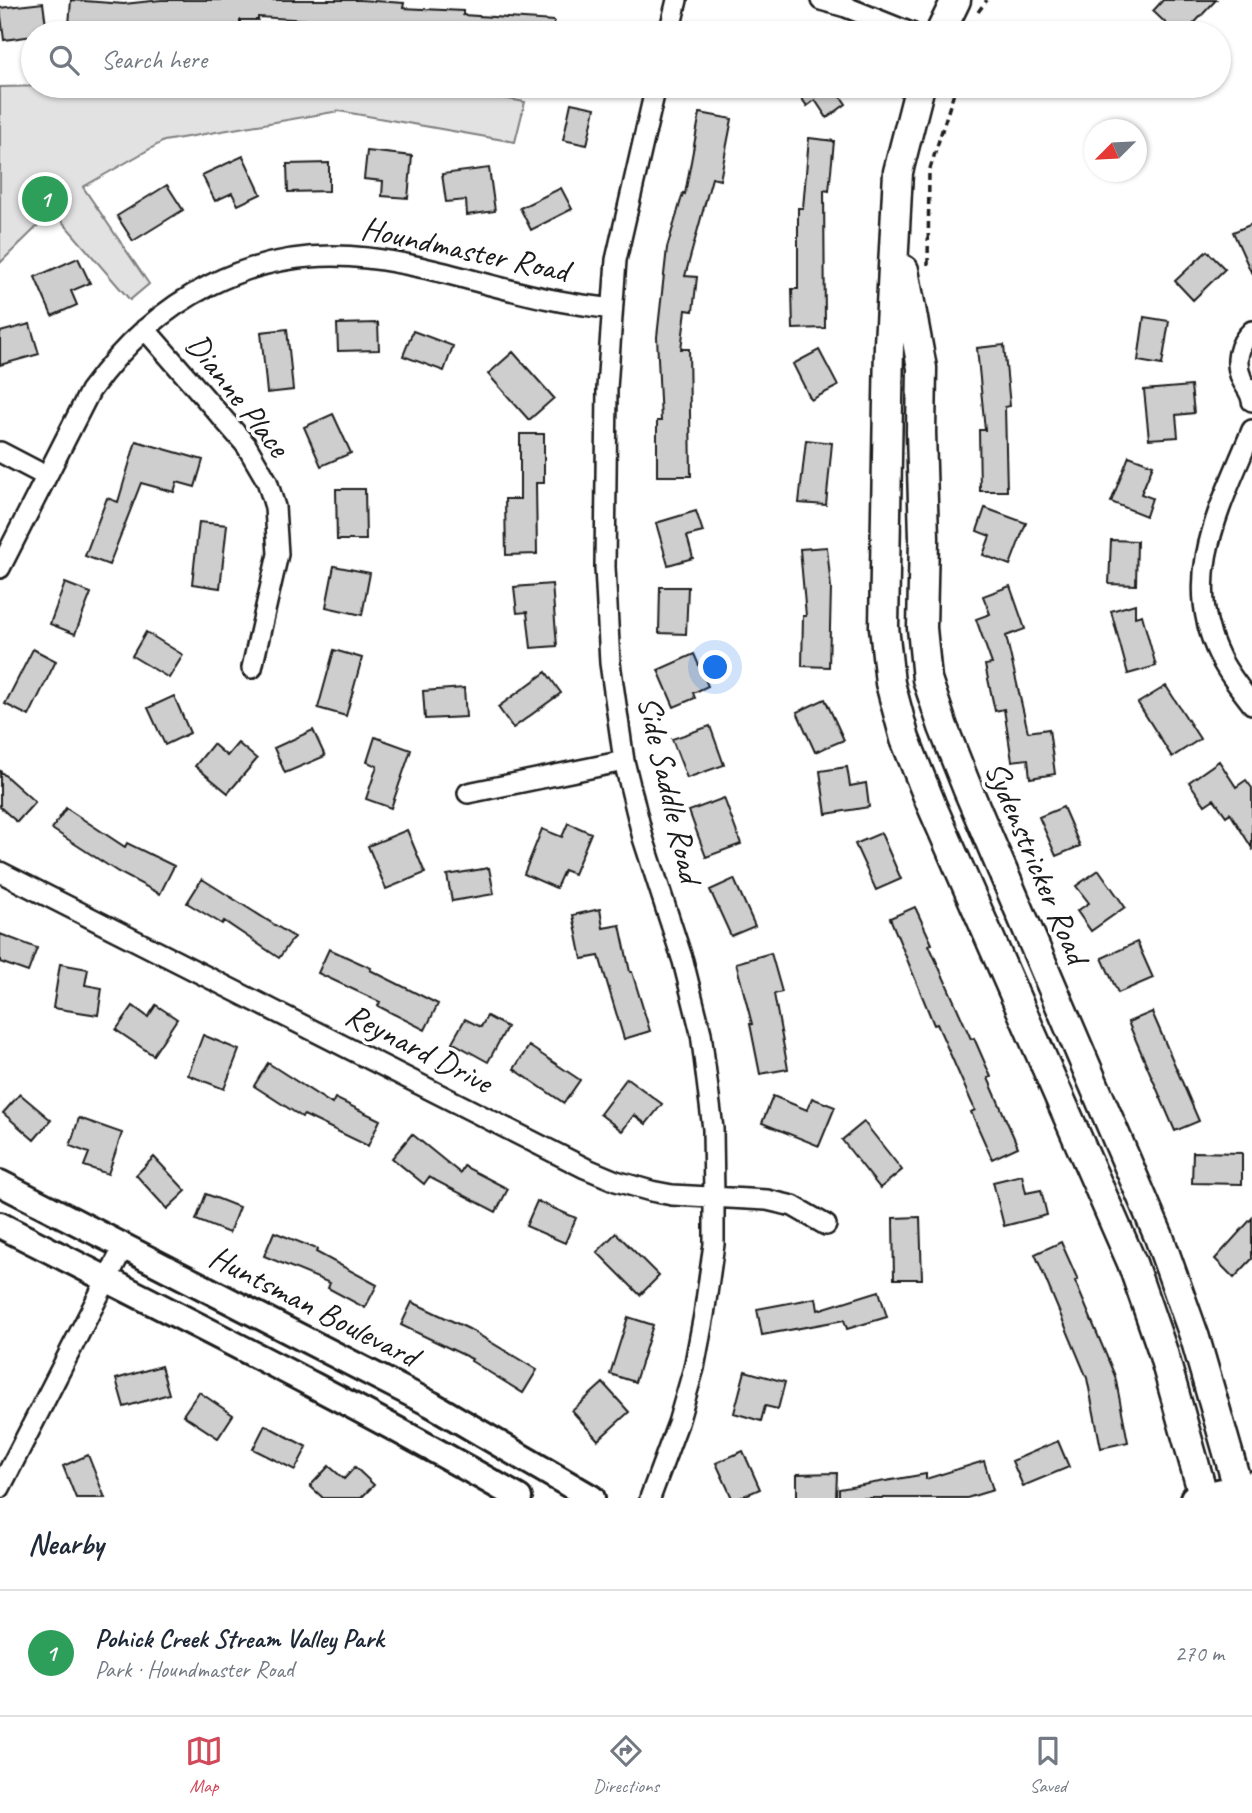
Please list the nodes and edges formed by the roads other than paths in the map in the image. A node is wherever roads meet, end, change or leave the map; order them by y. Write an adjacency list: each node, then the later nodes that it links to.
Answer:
1 (677, 0): 4 (street)
2 (821, 0): 5 (street)
3 (967, 7): 6 (main road)
4 (672, 21)
5 (881, 21)
6 (952, 21)
7 (653, 98): 10 (street, Side Saddle Road)
8 (917, 98): 9 (main road, Sydenstricker Road)
9 (895, 226): 30 (main road, Sydenstricker Road); 31 (main road, Sydenstricker Road)
10 (611, 309): 11 (street, Houndmaster Road); 20 (street, Side Saddle Road)
11 (145, 329): 16 (street, Houndmaster Road); 18 (street, Dianne Place)
12 (1252, 331): 13 (street)
13 (1252, 401)
14 (1252, 430): 19 (street)
15 (0, 452): 16 (street)
16 (46, 476): 17 (street, Houndmaster Road)
17 (0, 568)
18 (252, 668)
19 (1252, 704)
20 (624, 761): 21 (street); 24 (street, Side Saddle Road)
21 (468, 793)
22 (0, 872): 24 (street, Reynard Drive)
23 (0, 1183): 27 (street, Huntsman Boulevard)
24 (714, 1198): 26 (street, Reynard Drive); 34 (street, Side Saddle Road)
25 (0, 1225): 28 (street)
26 (826, 1225)
27 (124, 1246): 28 (street); 33 (street, Huntsman Boulevard)
28 (107, 1280): 29 (street); 32 (street)
29 (0, 1488)
30 (1244, 1490): 31 (street)
31 (1200, 1497)
32 (519, 1498)
33 (592, 1498)
34 (650, 1498)

